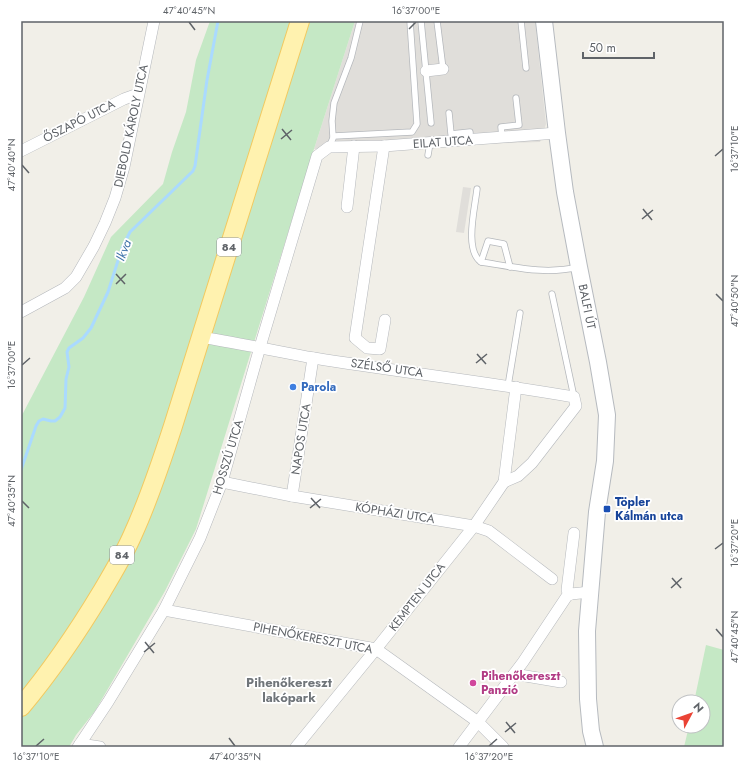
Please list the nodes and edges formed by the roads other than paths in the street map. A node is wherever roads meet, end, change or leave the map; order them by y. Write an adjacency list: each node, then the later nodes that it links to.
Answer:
1 (154, 21): 12 (street, DIEBOLD KÁROLY UTCA)
2 (300, 21): 34 (main road, 84)
3 (360, 21): 19 (lane)
4 (410, 21): 19 (lane)
5 (421, 21): 11 (lane)
6 (437, 21): 10 (lane)
7 (521, 21): 9 (lane)
8 (544, 21): 16 (main road, BALFI ÚT)
9 (526, 68)
10 (443, 69): 11 (street)
11 (426, 71): 15 (lane)
12 (138, 94): 23 (street, ŐSZAPÓ UTCA); 31 (street, DIEBOLD KÁROLY UTCA)
13 (516, 98): 17 (lane)
14 (449, 113): 18 (lane)
15 (431, 123)
16 (557, 133): 17 (street, EILAT UTCA); 29 (main road, BALFI ÚT)
17 (502, 137): 18 (street, EILAT UTCA)
18 (470, 140): 20 (street, EILAT UTCA)
19 (331, 142): 21 (street, EILAT UTCA); 35 (street, HOSSZÚ UTCA)
20 (430, 143): 22 (street, EILAT UTCA); 24 (lane)
21 (354, 146): 22 (street, EILAT UTCA); 26 (street)
22 (384, 146): 33 (street, SZÉLSŐ UTCA)
23 (21, 151)
24 (428, 155)
25 (477, 189): 27 (lane)
26 (347, 207)
27 (481, 262): 28 (lane); 28 (lane)
28 (510, 266): 29 (lane)
29 (579, 267): 46 (main road, BALFI ÚT)
30 (552, 294): 38 (lane)
31 (21, 312)
32 (520, 313): 37 (lane)
33 (385, 320)
34 (200, 337): 35 (street, SZÉLSŐ UTCA); 51 (main road, 84)
35 (260, 347): 36 (street, SZÉLSŐ UTCA); 39 (street, HOSSZÚ UTCA)
36 (313, 358): 37 (street, SZÉLSŐ UTCA); 41 (street, NAPOS UTCA)
37 (512, 386): 38 (street, SZÉLSŐ UTCA); 40 (street, KEMPTEN UTCA)
38 (574, 397): 40 (street, KEMPTEN UTCA)
39 (222, 482): 41 (street, KÓPHÁZI UTCA); 47 (street, HOSSZÚ UTCA)
40 (504, 482): 42 (street, KEMPTEN UTCA)
41 (292, 496): 42 (street, KÓPHÁZI UTCA)
42 (474, 526): 44 (street, KÓPHÁZI UTCA); 48 (street, KEMPTEN UTCA)
43 (574, 533): 45 (street)
44 (552, 579)
45 (569, 592): 46 (street); 49 (street)
46 (590, 592): 58 (main road, BALFI ÚT)
47 (164, 610): 48 (street, PIHENŐKERESZT UTCA); 53 (street, HOSSZÚ UTCA)
48 (376, 649): 52 (street, PIHENŐKERESZT UTCA); 55 (street, KEMPTEN UTCA)
49 (514, 674): 50 (street); 52 (street)
50 (561, 682)
51 (21, 707)
52 (478, 722): 56 (street); 57 (street, PIHENŐKERESZT UTCA)
53 (79, 745): 54 (street)
54 (100, 747)
55 (296, 747)
56 (459, 747)
57 (503, 747)
58 (595, 747)

